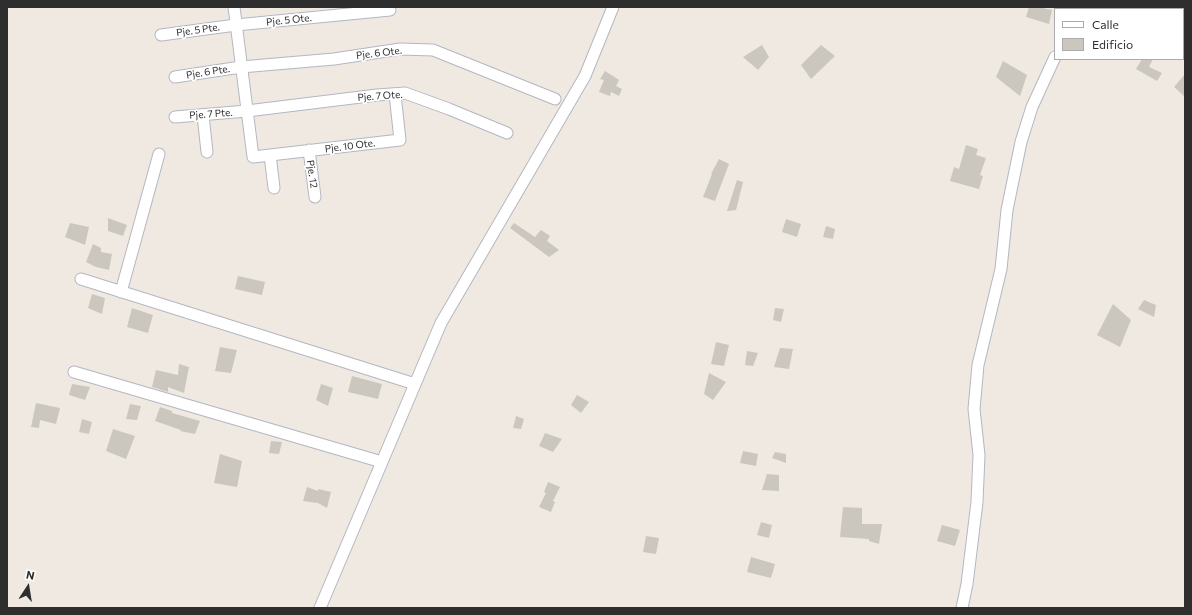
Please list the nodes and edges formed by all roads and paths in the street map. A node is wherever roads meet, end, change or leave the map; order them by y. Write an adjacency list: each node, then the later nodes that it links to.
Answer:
1 (234, 7): 4 (street)
2 (612, 7): 24 (street)
3 (390, 10): 4 (street, Pje. 5 Ote.)
4 (236, 25): 5 (street, Pje. 5 Pte.); 7 (street)
5 (161, 35)
6 (1054, 59): 27 (street)
7 (241, 67): 8 (street, Pje. 6 Pte.); 10 (street, Pje. 6 Ote.); 11 (street)
8 (175, 77)
9 (395, 94): 11 (street, Pje. 7 Ote.); 14 (street, Pje. 7 Ote.); 15 (street, Pje. 10 Ote.)
10 (555, 99)
11 (247, 111): 12 (street, Pje. 7 Pte.); 18 (street, Pje. 10 Ote.)
12 (203, 115): 13 (street, Pje. 7 Pte.); 16 (street)
13 (175, 117)
14 (507, 133)
15 (309, 150): 18 (street, Pje. 10 Ote.); 20 (street, Pje. 12)
16 (207, 152)
17 (159, 154): 22 (street)
18 (270, 155): 19 (street)
19 (274, 188)
20 (315, 197)
21 (80, 279): 22 (street)
22 (121, 292): 24 (street)
23 (74, 372): 25 (street)
24 (415, 384): 25 (street)
25 (382, 462): 26 (street)
26 (320, 608)
27 (962, 608)

